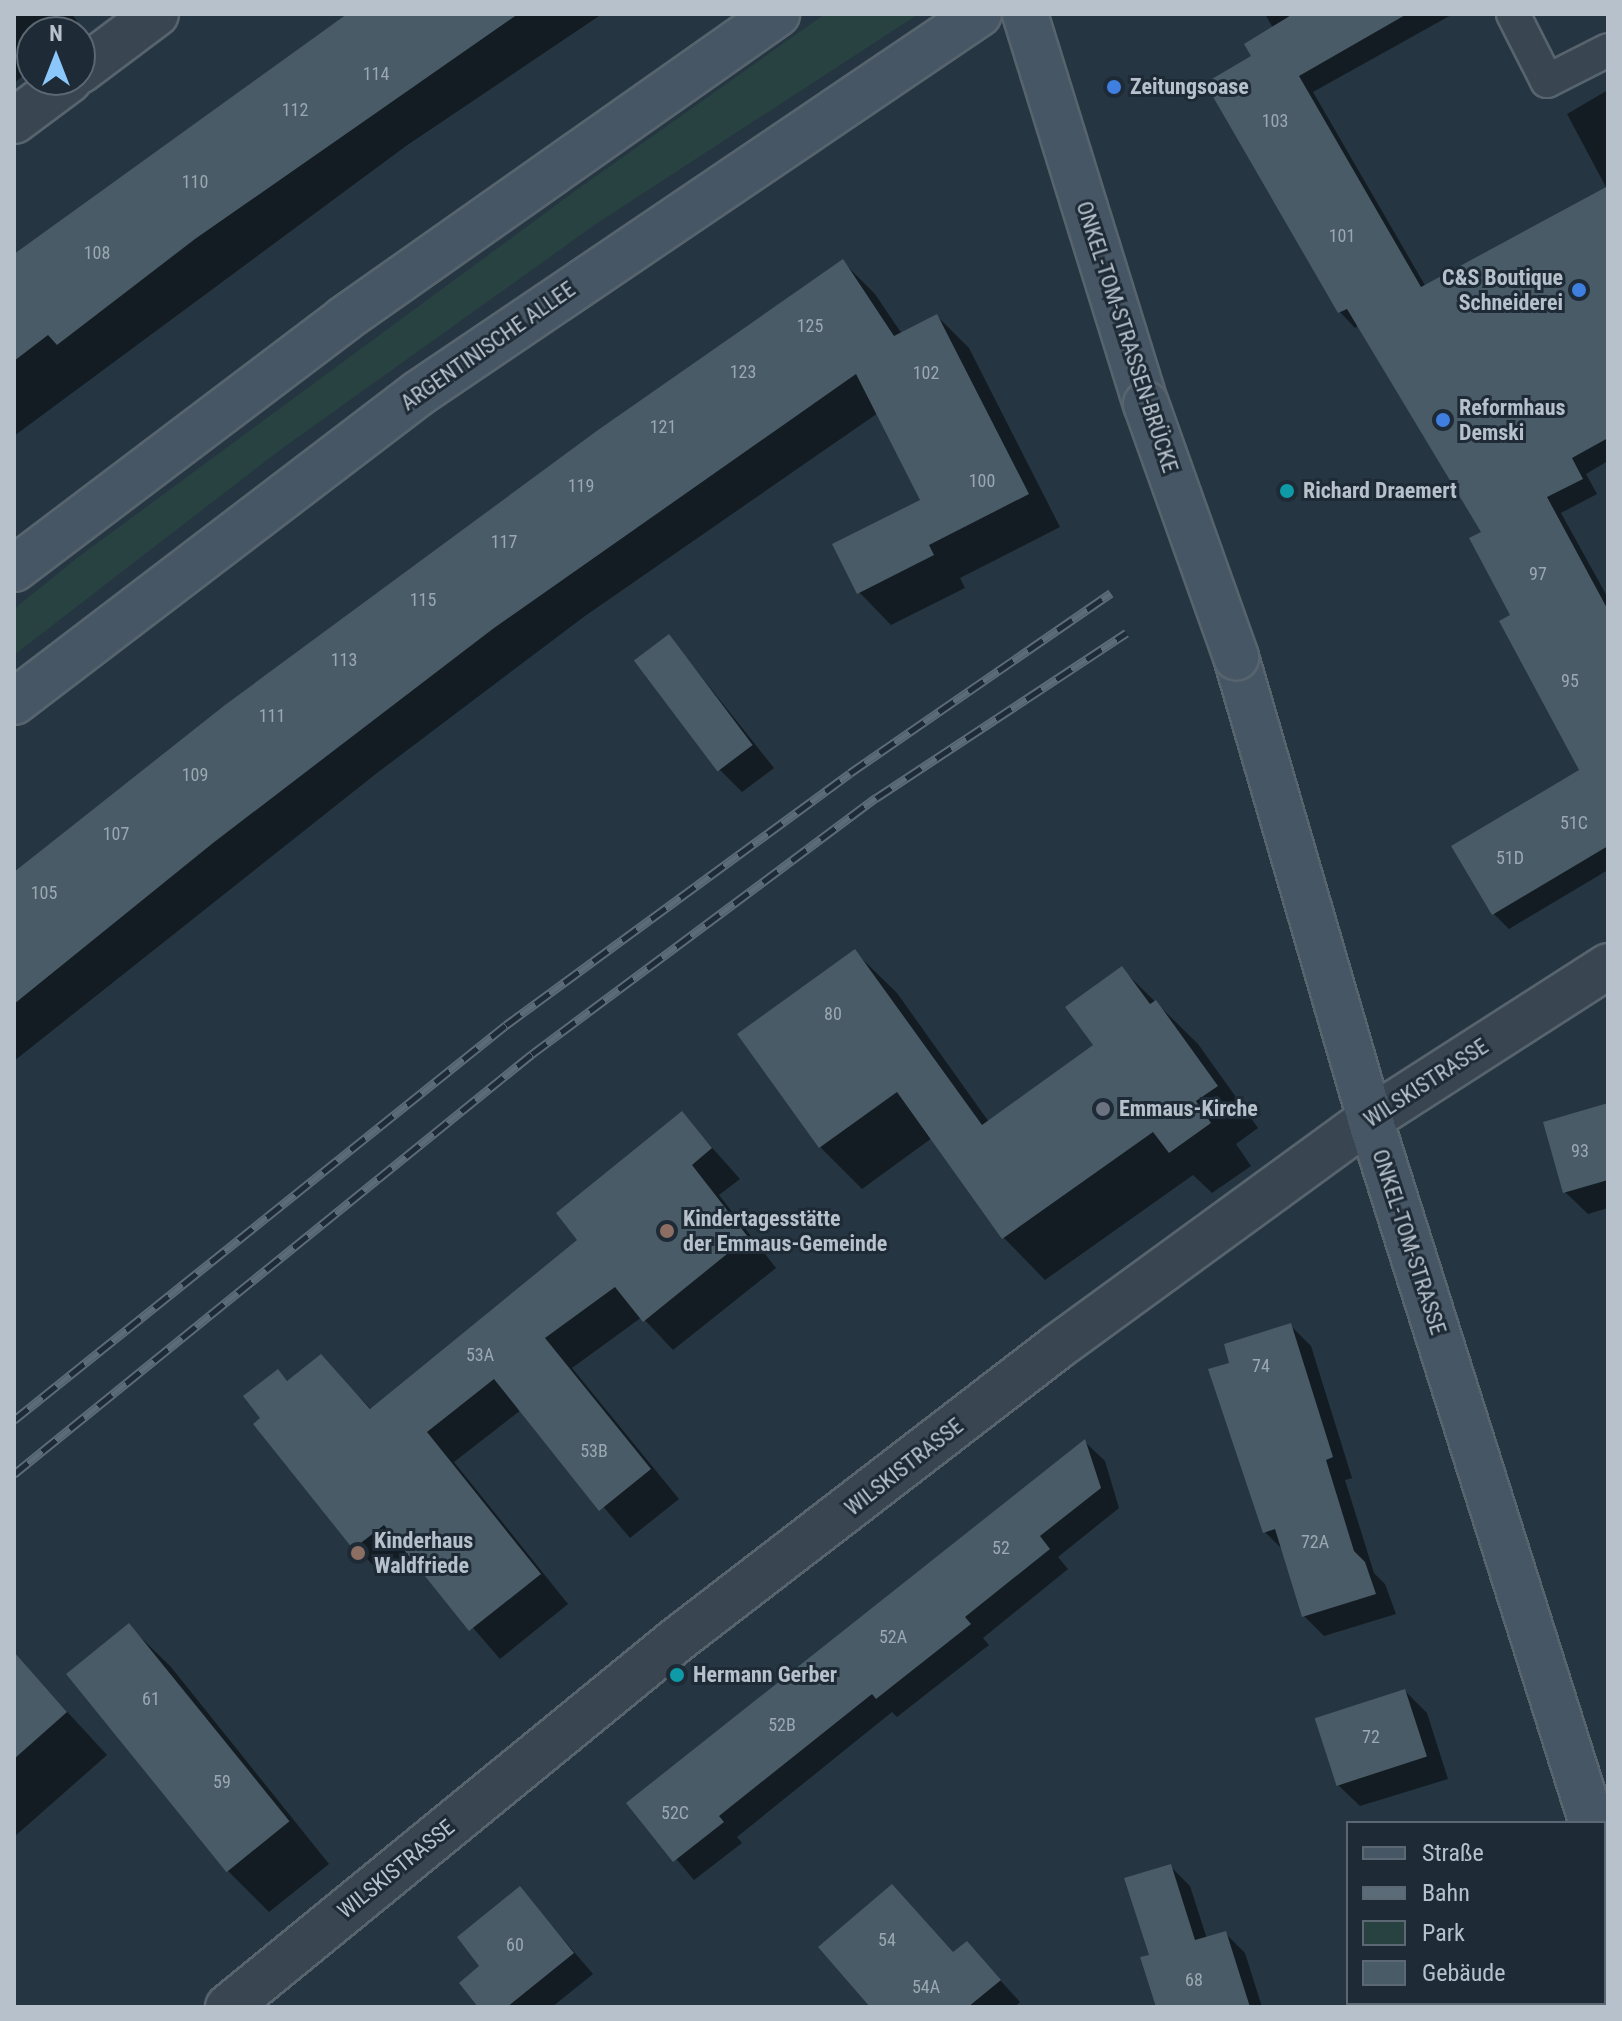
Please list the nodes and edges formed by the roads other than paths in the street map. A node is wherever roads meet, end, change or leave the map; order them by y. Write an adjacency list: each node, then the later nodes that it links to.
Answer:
1 (156, 14): 7 (street)
2 (777, 14): 10 (main road)
3 (979, 14): 12 (main road, ARGENTINISCHE ALLEE)
4 (1025, 14): 11 (main road, ONKEL-TOM-STRASSEN-BRÜCKE, bridge)
5 (1513, 14): 6 (lane)
6 (1608, 50)
7 (96, 59)
8 (48, 96): 9 (street)
9 (14, 121)
10 (14, 569)
11 (1236, 657): 14 (main road, ONKEL-TOM-STRASSE)
12 (14, 702)
13 (1608, 966): 14 (street, WILSKISTRASSE)
14 (1370, 1119): 15 (main road, ONKEL-TOM-STRASSE); 16 (street, WILSKISTRASSE)
15 (1591, 1821)
16 (228, 2007)

